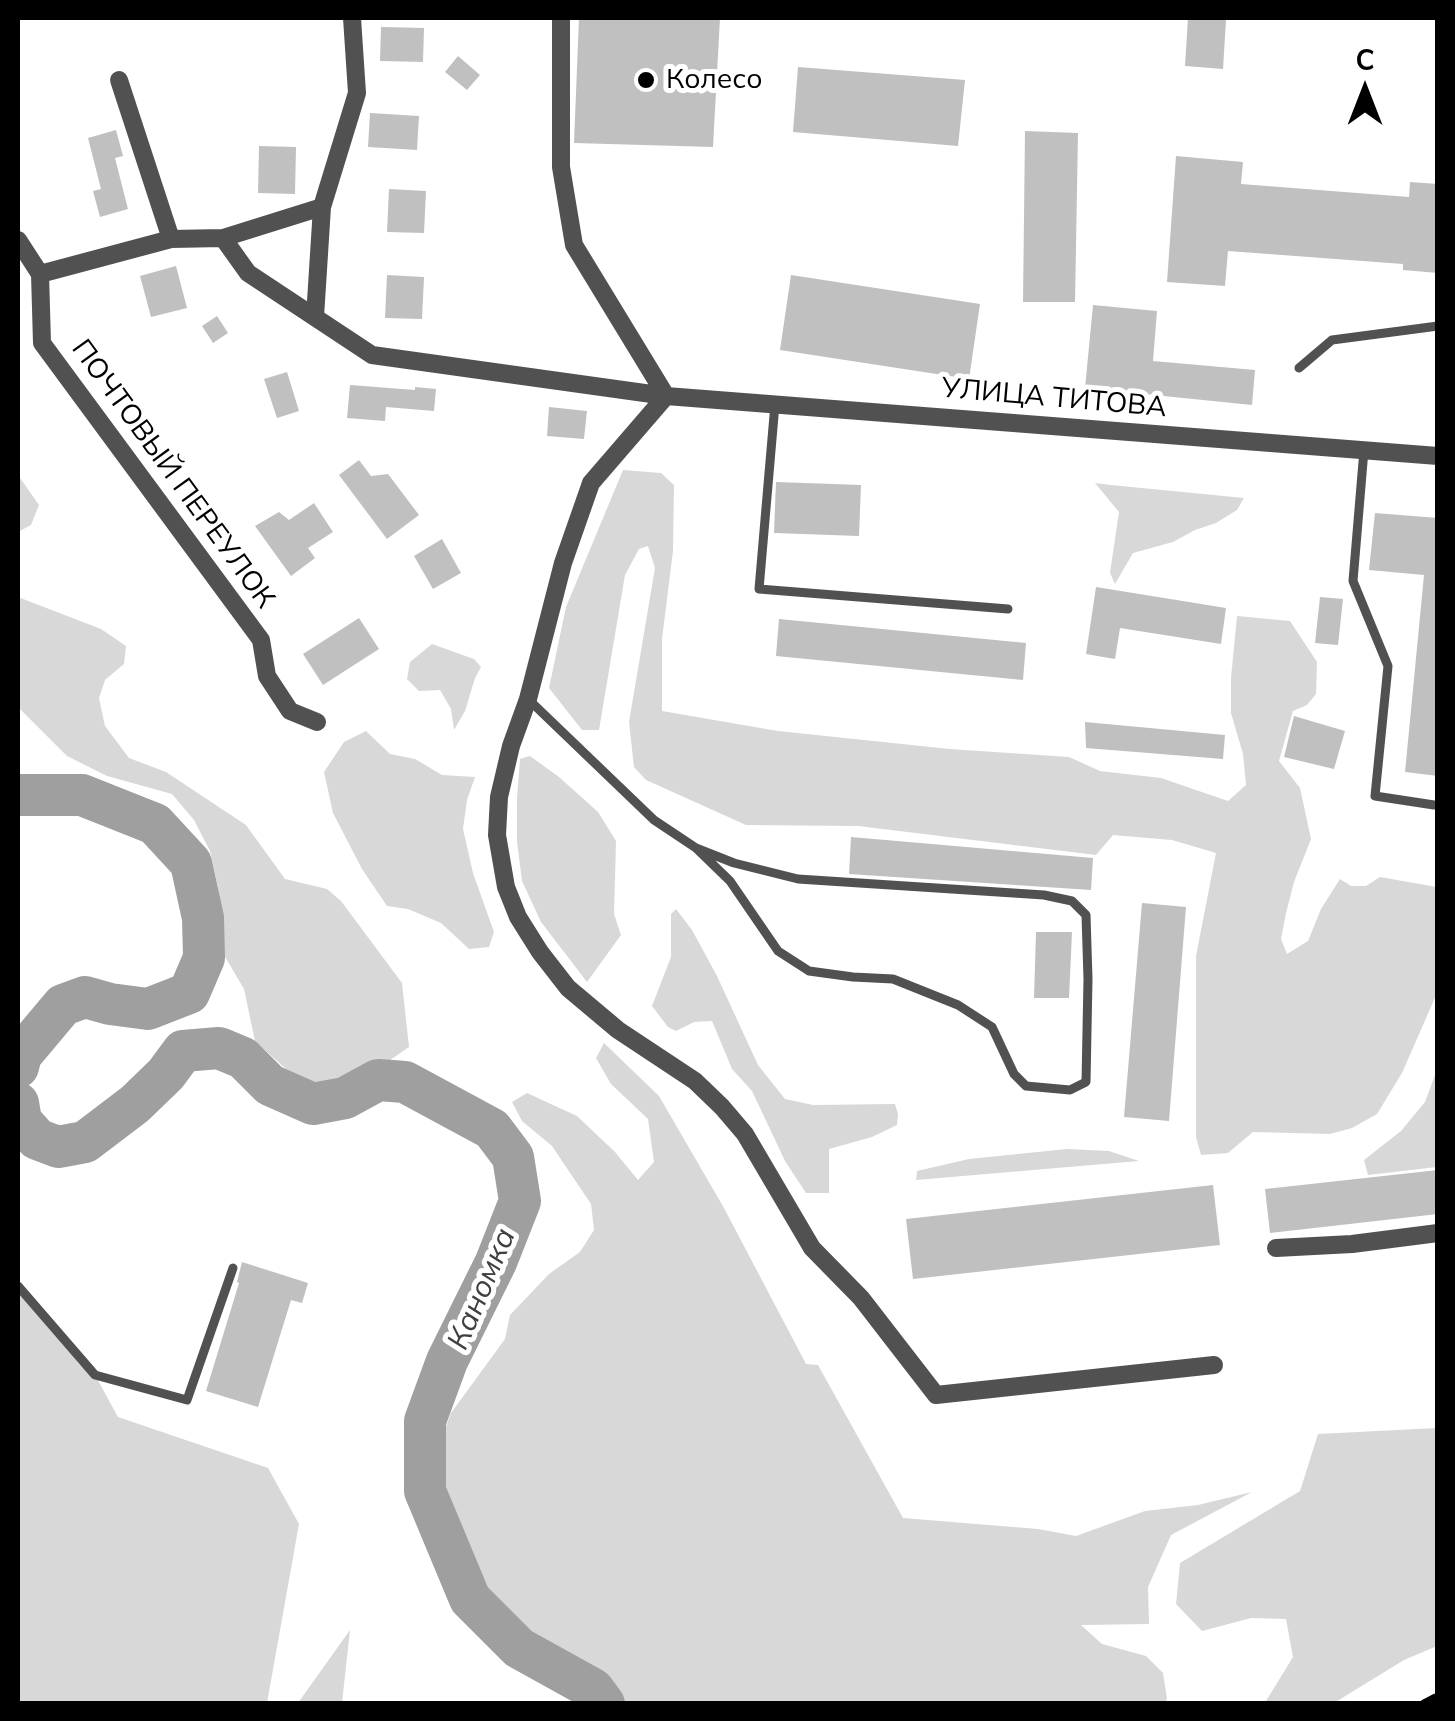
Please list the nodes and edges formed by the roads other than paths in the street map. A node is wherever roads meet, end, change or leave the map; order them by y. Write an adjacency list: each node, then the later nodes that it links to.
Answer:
1 (352, 18): 4 (street)
2 (561, 18): 12 (street)
3 (119, 80): 6 (street)
4 (322, 207): 5 (street); 9 (street)
5 (223, 238): 6 (street); 9 (street, УЛИЦА ТИТОВА)
6 (171, 239): 8 (street)
7 (18, 240): 8 (street)
8 (40, 274): 18 (street, ПОЧТОВЫЙ ПЕРЕУЛОК)
9 (315, 317): 12 (street, УЛИЦА ТИТОВА)
10 (1438, 326): 11 (lane)
11 (1299, 368)
12 (666, 396): 13 (street, УЛИЦА ТИТОВА); 17 (street)
13 (775, 404): 14 (street, УЛИЦА ТИТОВА); 16 (lane)
14 (1364, 450): 15 (street, УЛИЦА ТИТОВА); 19 (lane)
15 (1438, 456)
16 (1008, 609)
17 (528, 699): 20 (lane); 25 (street)
18 (317, 722)
19 (1434, 805)
20 (696, 848): 20 (lane)
21 (1438, 1233): 22 (street)
22 (1276, 1248)
23 (233, 1268): 24 (lane)
24 (18, 1286)
25 (1214, 1365)

